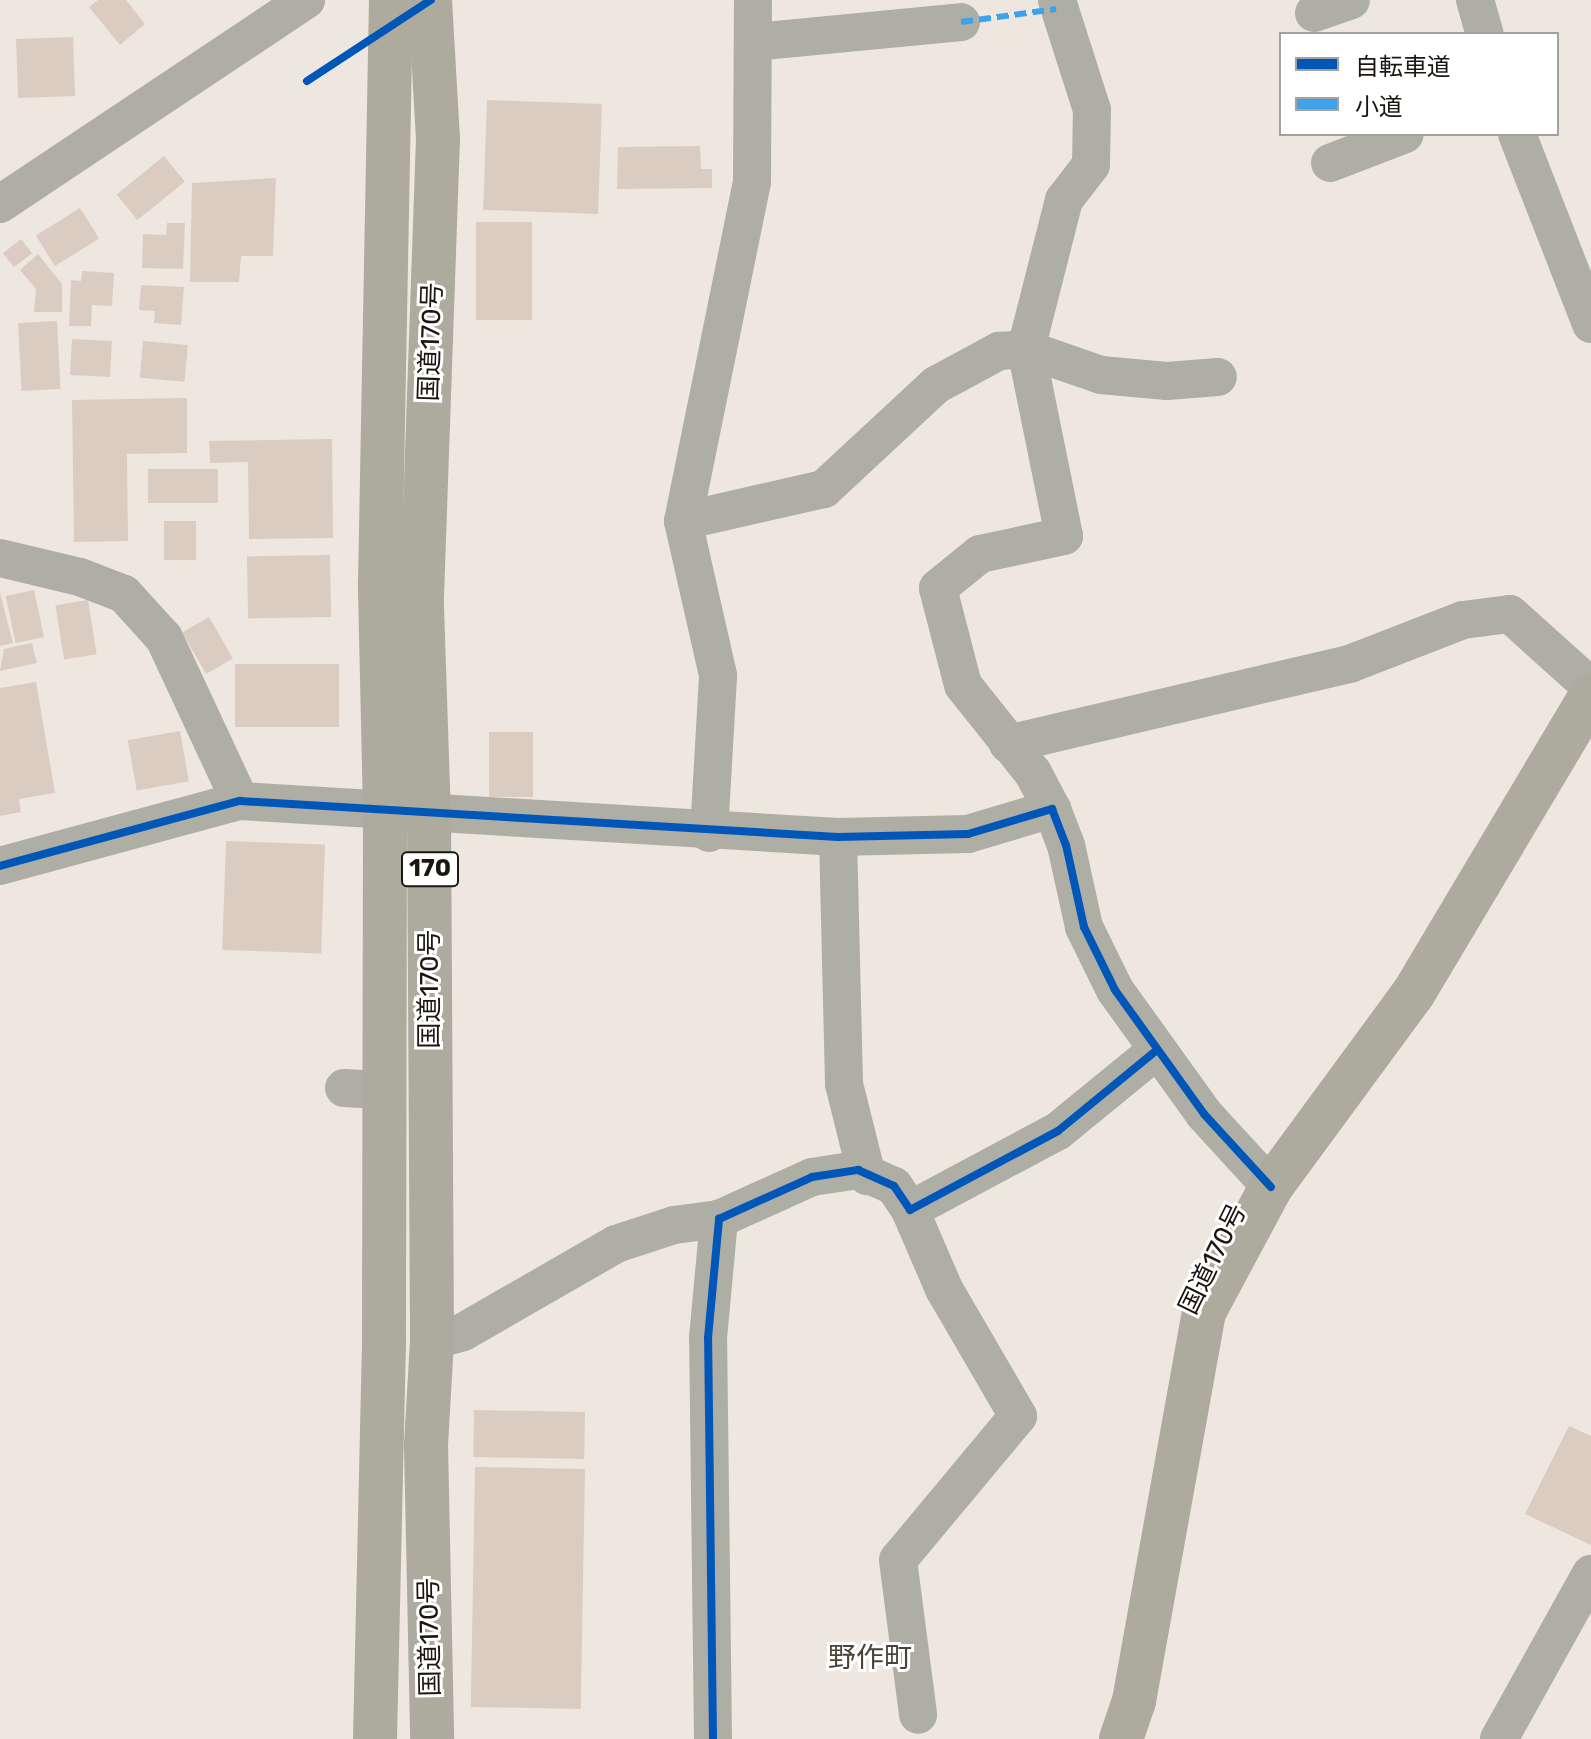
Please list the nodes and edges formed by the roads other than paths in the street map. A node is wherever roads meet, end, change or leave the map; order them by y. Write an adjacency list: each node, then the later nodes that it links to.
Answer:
1 (306, 0): 9 (street)
2 (391, 0): 27 (highway, 国道170号 / 170)
3 (430, 0): 28 (highway, 国道170号 / 170)
4 (753, 0): 12 (street)
5 (1057, 0): 18 (street)
6 (1351, 0): 8 (street)
7 (1475, 0): 11 (street)
8 (1314, 13)
9 (250, 16): 16 (street)
10 (961, 22): 12 (street)
11 (1484, 32)
12 (754, 42): 20 (street)
13 (1400, 136): 15 (street)
14 (1518, 136): 17 (street)
15 (1330, 163)
16 (0, 204)
17 (1591, 324)
18 (1026, 349): 19 (street); 20 (street); 24 (street)
19 (1218, 377)
20 (683, 521): 29 (street)
21 (0, 558): 25 (street)
22 (1591, 687): 24 (street)
23 (1591, 695): 34 (highway, 国道170号)
24 (1008, 744): 26 (street)
25 (240, 801): 27 (street); 31 (street)
26 (1052, 809): 30 (street); 32 (street)
27 (385, 811): 28 (street); 40 (highway, 国道170号 / 170)
28 (429, 815): 29 (street); 37 (highway, 国道170号 / 170)
29 (709, 833): 30 (street)
30 (838, 837): 33 (street)
31 (0, 866)
32 (1157, 1050): 34 (street); 35 (street)
33 (867, 1176): 35 (street); 36 (street)
34 (1271, 1187): 43 (highway, 国道170号)
35 (910, 1210): 39 (street)
36 (719, 1219): 37 (street); 42 (street)
37 (432, 1341): 41 (highway, 国道170号 / 170)
38 (1591, 1574): 44 (street)
39 (918, 1715)
40 (375, 1739)
41 (432, 1739)
42 (713, 1739)
43 (1121, 1739)
44 (1499, 1739)

